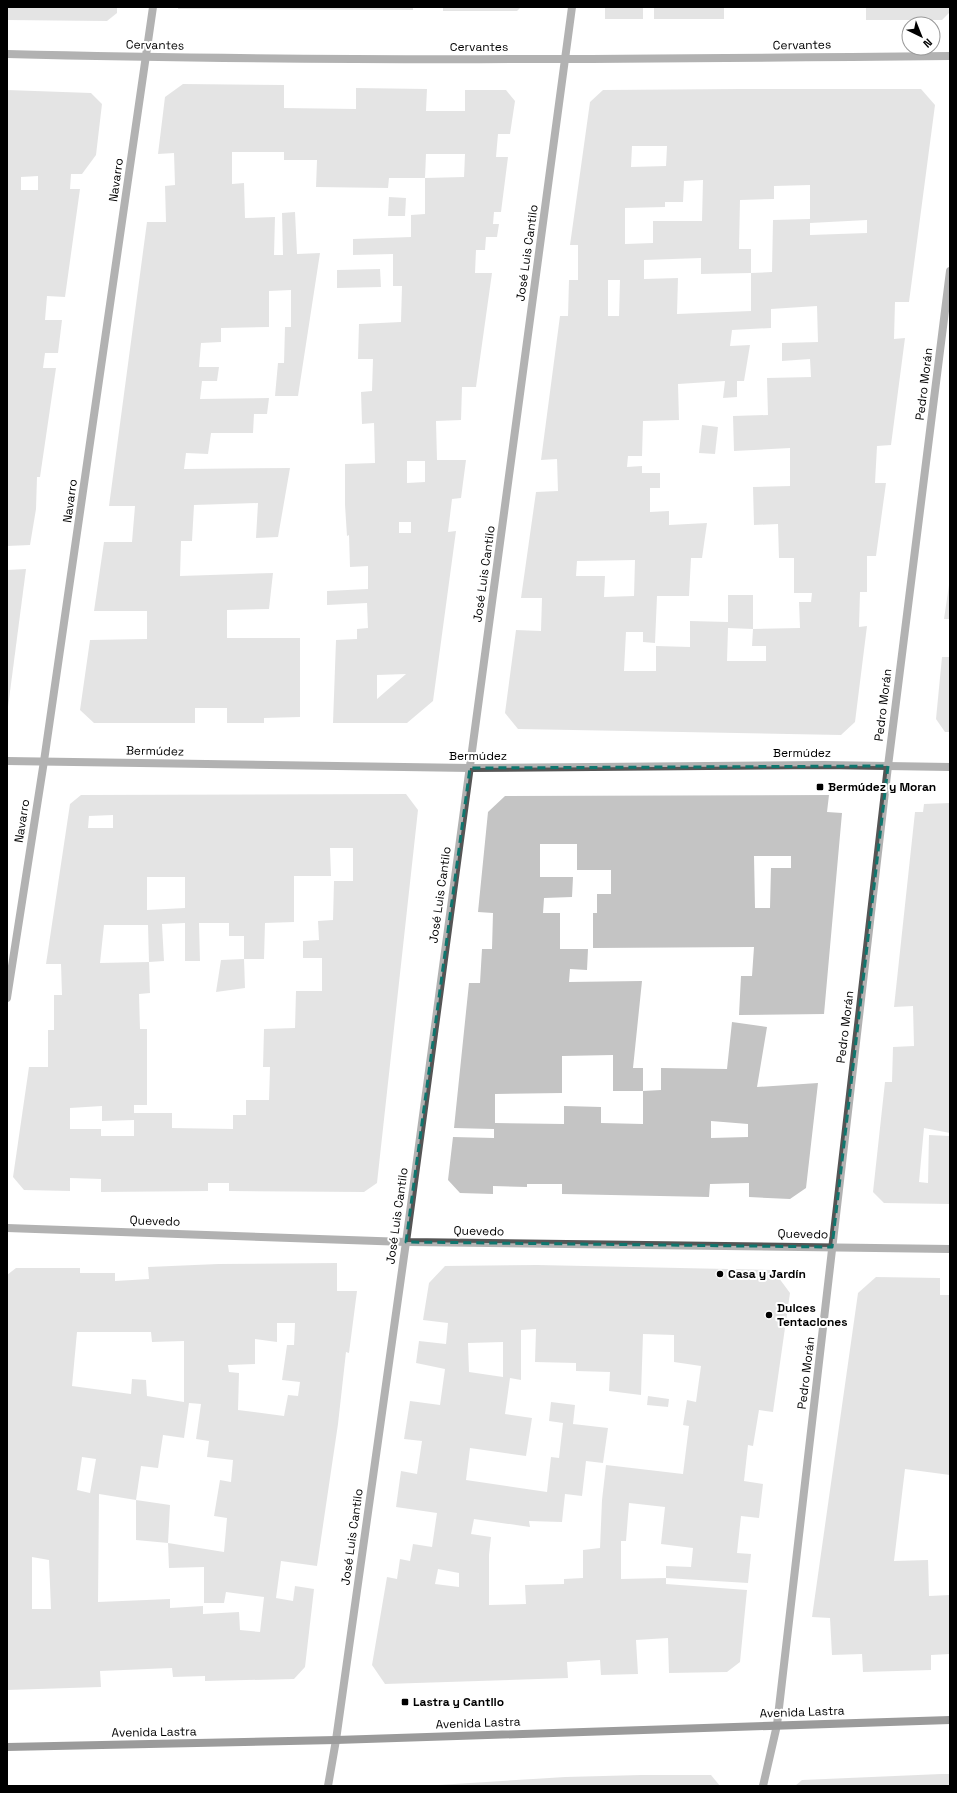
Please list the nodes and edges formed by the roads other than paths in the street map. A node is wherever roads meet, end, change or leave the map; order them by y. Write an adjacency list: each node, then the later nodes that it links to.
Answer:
1 (153, 7): 5 (street, Navarro)
2 (572, 7): 6 (street, José Luis Cantilo)
3 (7, 54): 5 (street, Cervantes)
4 (950, 56): 6 (street, Cervantes)
5 (146, 58): 6 (street, Cervantes); 9 (street, Navarro)
6 (566, 60): 12 (street, José Luis Cantilo)
7 (950, 271): 10 (street, Pedro Morán)
8 (7, 761): 9 (street, Bermúdez)
9 (44, 761): 12 (street, Bermúdez); 13 (street, Navarro)
10 (888, 766): 11 (street, Bermúdez); 12 (street, Bermúdez); 16 (street, Pedro Morán)
11 (950, 767)
12 (470, 768): 15 (street, José Luis Cantilo)
13 (7, 998)
14 (7, 1228): 15 (street, Quevedo)
15 (406, 1242): 16 (street, Quevedo); 20 (street, José Luis Cantilo)
16 (832, 1246): 17 (street, Quevedo); 19 (street, Pedro Morán)
17 (950, 1249)
18 (950, 1720): 19 (main road, Avenida Lastra)
19 (778, 1725): 20 (main road, Avenida Lastra); 23 (street, Pedro Morán)
20 (336, 1740): 21 (main road, Avenida Lastra); 22 (street, José Luis Cantilo)
21 (7, 1747)
22 (328, 1786)
23 (763, 1786)

